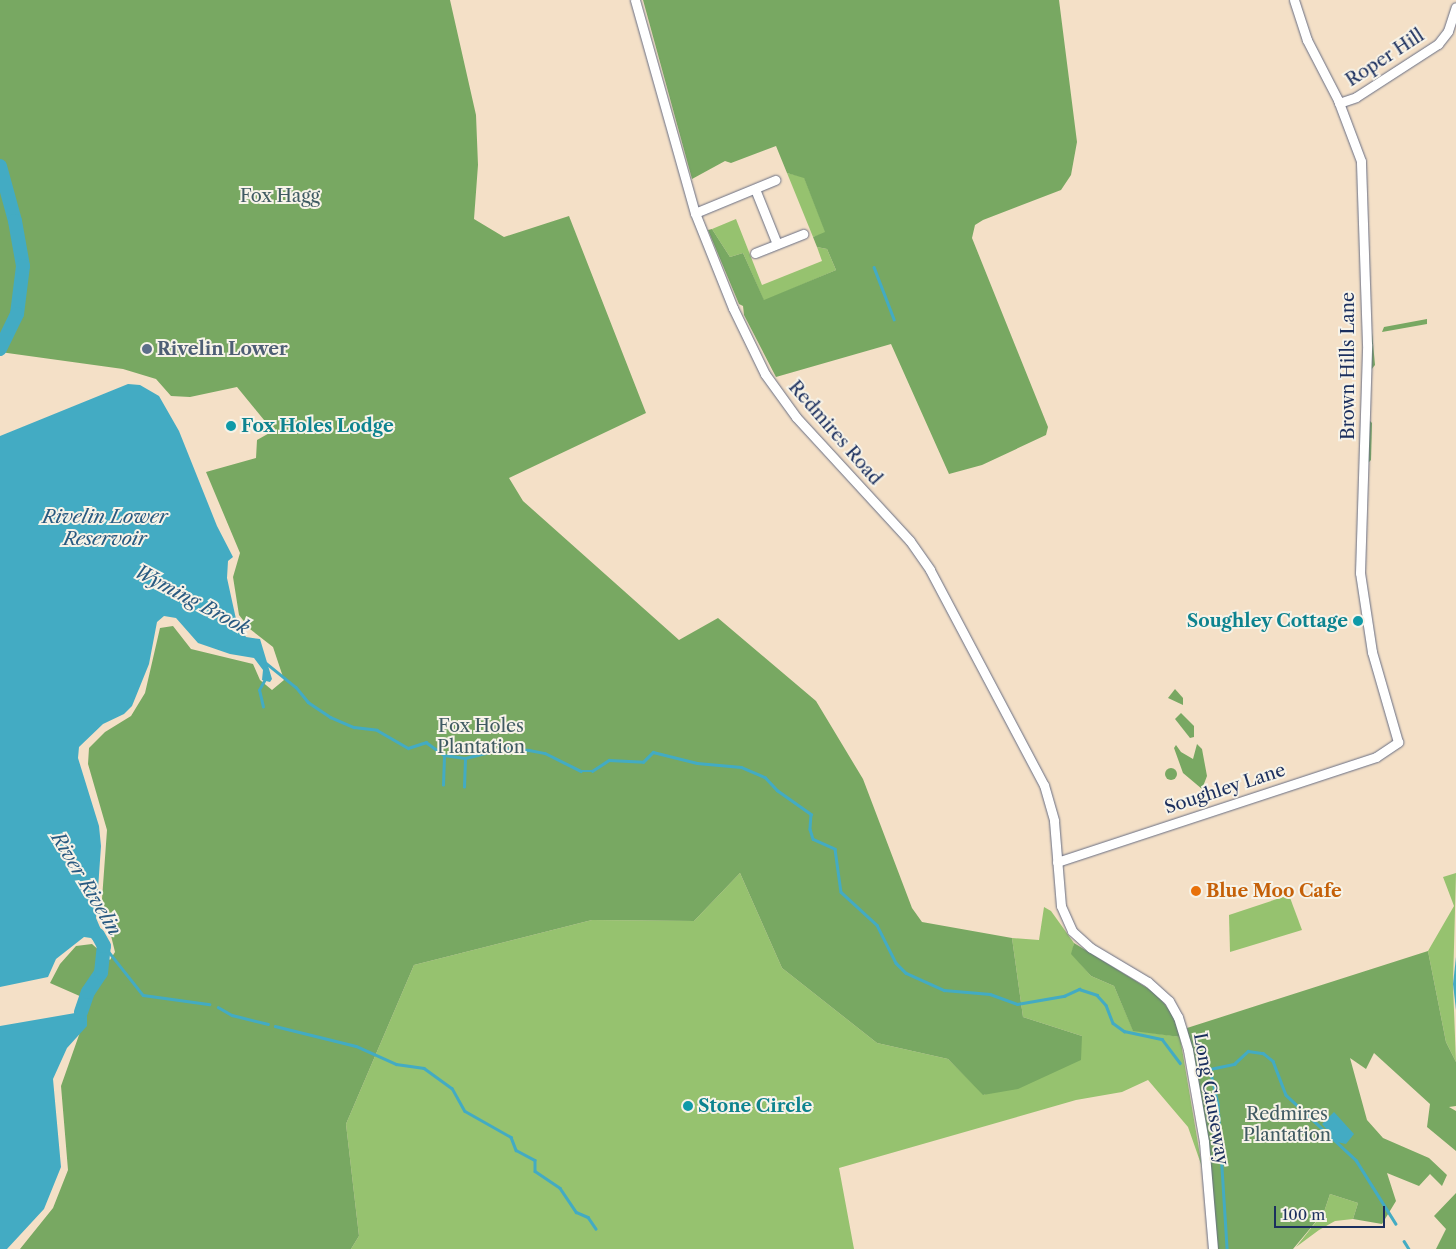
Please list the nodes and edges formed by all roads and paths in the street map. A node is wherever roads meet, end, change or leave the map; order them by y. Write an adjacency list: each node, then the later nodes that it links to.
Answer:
1 (635, 0): 7 (street, Redmires Road)
2 (1294, 0): 4 (street, Brown Hills Lane)
3 (1456, 7): 4 (street, Roper Hill)
4 (1339, 103): 11 (street, Brown Hills Lane)
5 (775, 180): 6 (street)
6 (755, 188): 7 (street); 9 (street)
7 (695, 214): 12 (street, Redmires Road)
8 (803, 234): 9 (street)
9 (777, 244): 10 (street)
10 (755, 253)
11 (1398, 742): 12 (street, Soughley Lane)
12 (1057, 862): 13 (street, Long Causeway)
13 (1213, 1249)

